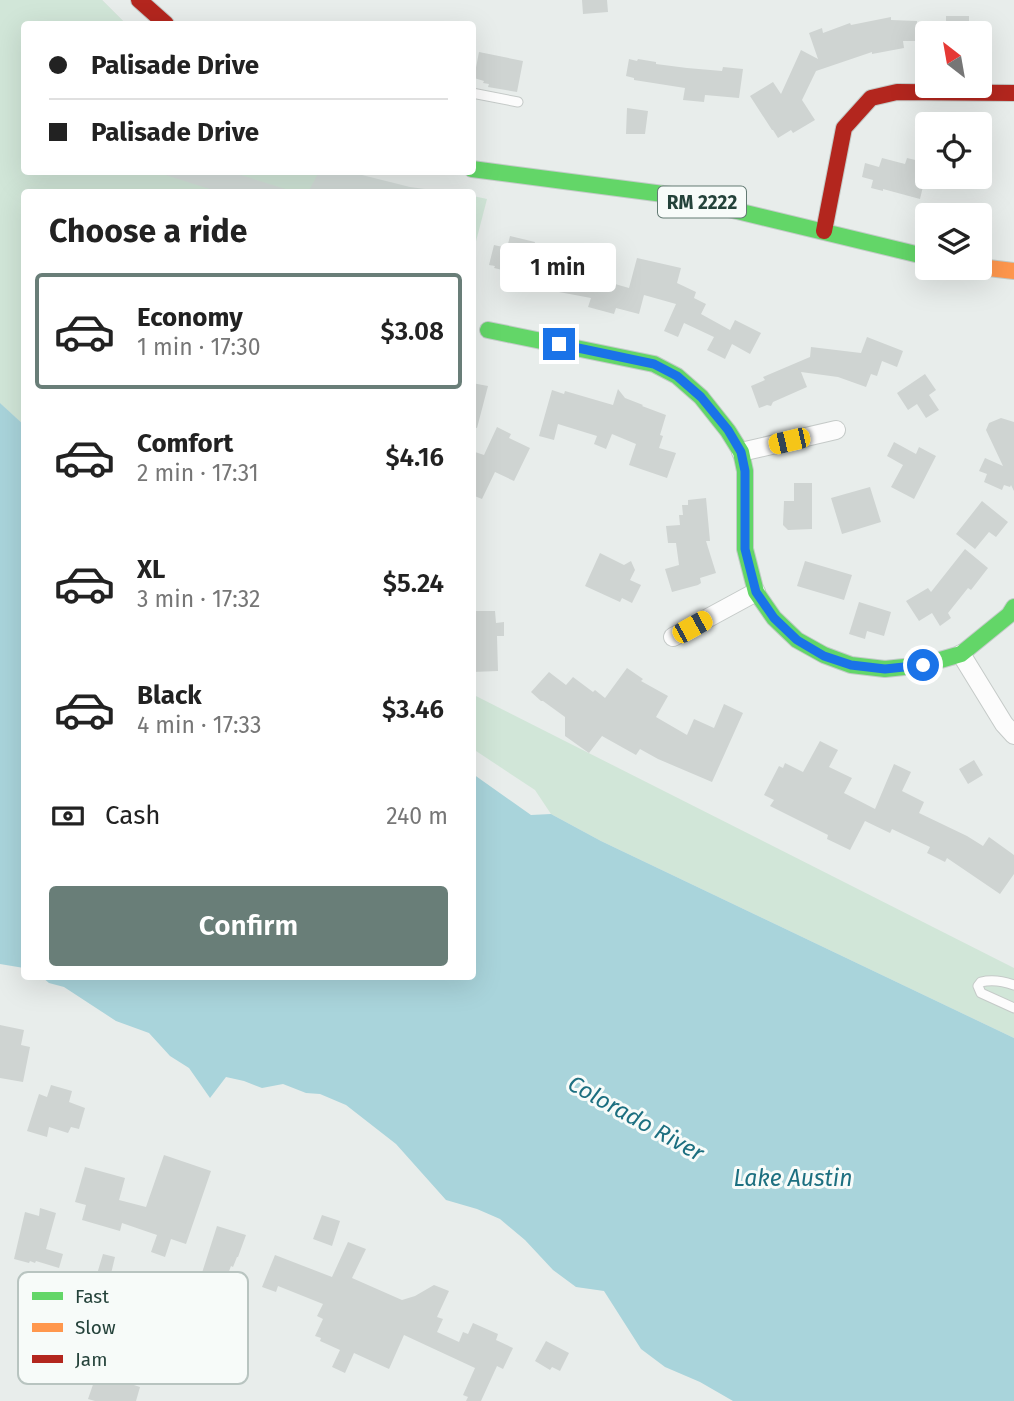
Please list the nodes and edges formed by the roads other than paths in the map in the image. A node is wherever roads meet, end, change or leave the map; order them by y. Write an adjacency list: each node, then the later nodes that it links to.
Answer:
1 (139, 0): 2 (street)
2 (163, 21)
3 (1014, 93): 7 (street)
4 (476, 94): 5 (lane)
5 (518, 103)
6 (476, 170): 7 (street, RM 2222)
7 (824, 231): 8 (street, RM 2222)
8 (915, 254)
9 (992, 268): 10 (street)
10 (1014, 271)
11 (488, 330): 13 (street)
12 (836, 430): 13 (street)
13 (741, 452): 14 (street)
14 (756, 592): 16 (street); 17 (street)
15 (1014, 607): 17 (street)
16 (673, 638)
17 (961, 654): 18 (street)
18 (1014, 735)
19 (1014, 985): 20 (lane)
20 (1014, 1008)

